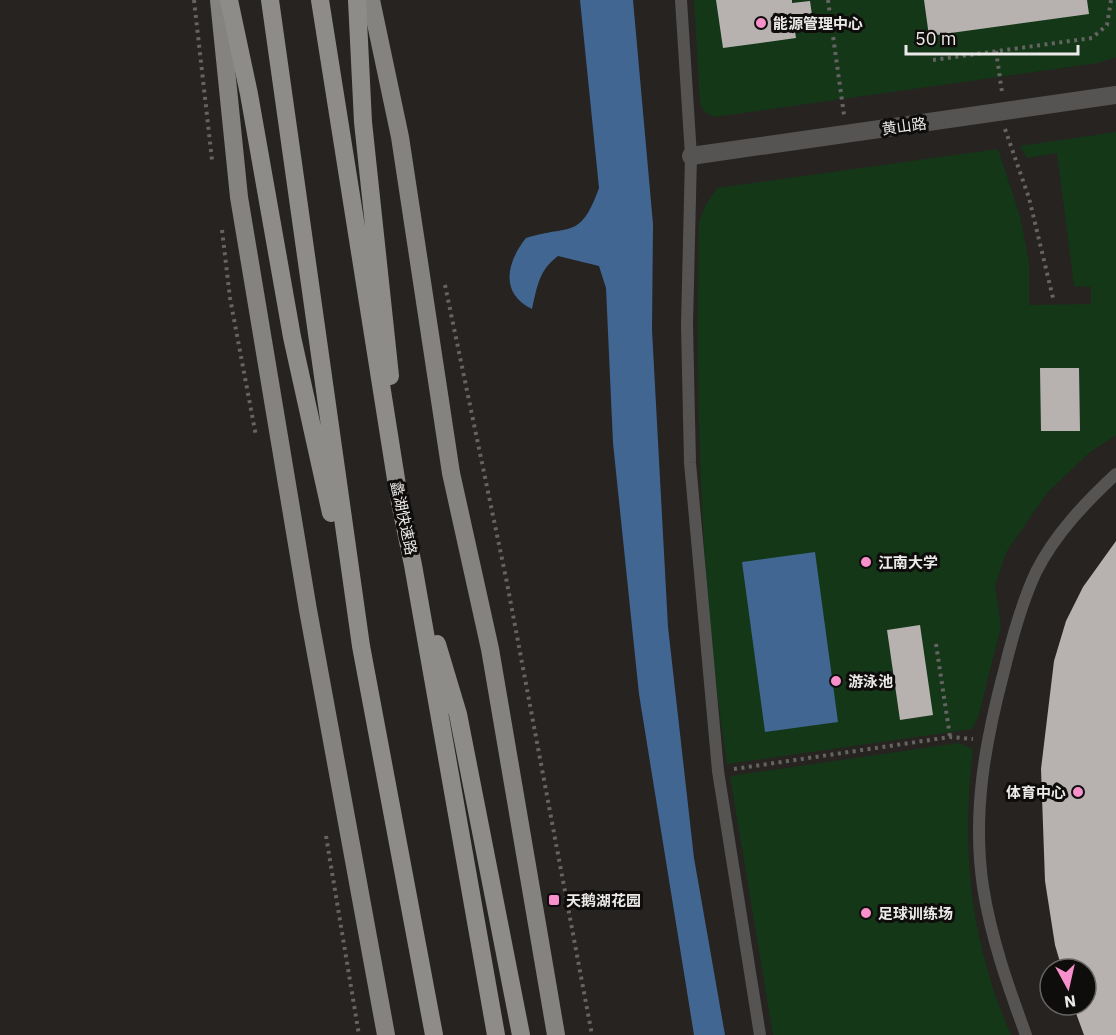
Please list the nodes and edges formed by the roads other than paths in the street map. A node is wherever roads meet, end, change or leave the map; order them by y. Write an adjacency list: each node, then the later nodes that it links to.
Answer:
1 (219, 0): 15 (main road)
2 (229, 0): 13 (highway)
3 (270, 0): 13 (highway)
4 (320, 0): 11 (highway, 蠡湖快速路)
5 (357, 0): 11 (highway)
6 (371, 0): 20 (main road)
7 (681, 0): 9 (lane)
8 (1116, 95): 9 (street, 黄山路)
9 (691, 156): 21 (lane)
10 (1116, 474): 22 (lane)
11 (399, 498): 12 (highway, 蠡湖快速路)
12 (413, 565): 18 (highway, 蠡湖快速路); 19 (highway)
13 (361, 646): 14 (highway)
14 (416, 945): 16 (highway); 17 (highway)
15 (386, 1035)
16 (426, 1035)
17 (434, 1035)
18 (496, 1035)
19 (521, 1035)
20 (556, 1035)
21 (760, 1035)
22 (1026, 1035)

